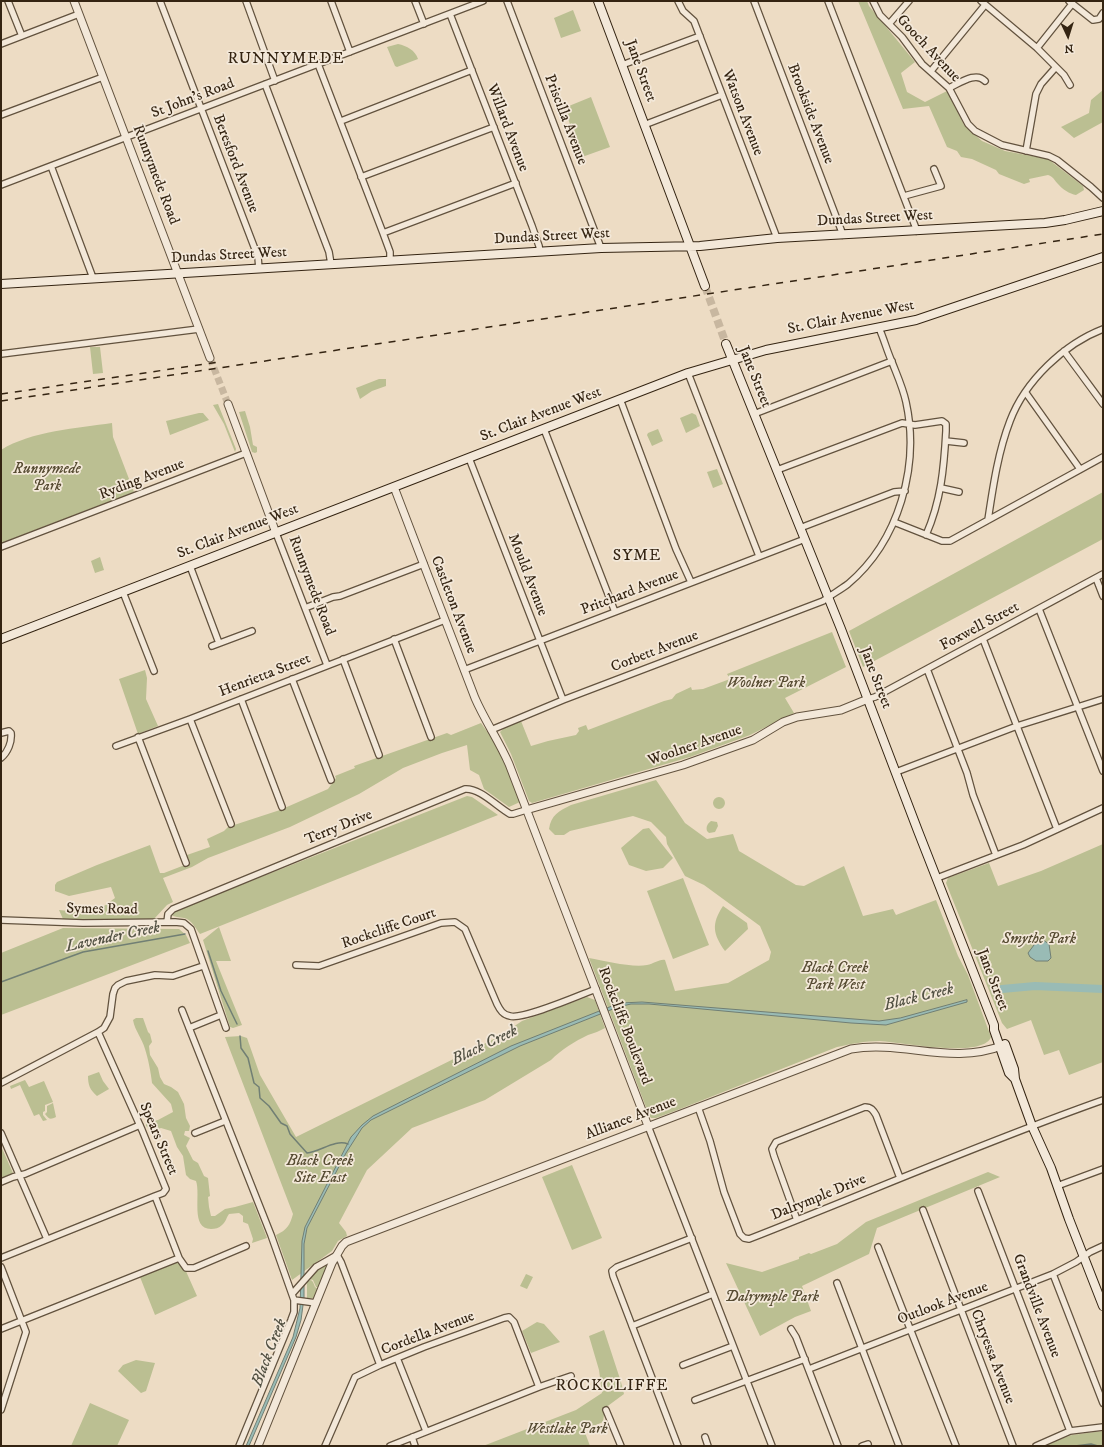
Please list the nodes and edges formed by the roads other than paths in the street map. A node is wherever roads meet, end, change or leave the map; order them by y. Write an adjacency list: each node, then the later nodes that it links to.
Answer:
1 (8, 1): 22 (street)
2 (74, 1): 18 (street, Runnymede Road)
3 (160, 1): 39 (street, Beresford Avenue)
4 (246, 1): 33 (street)
5 (331, 1): 26 (street)
6 (415, 1): 20 (street)
7 (483, 1): 19 (street, St John's Road)
8 (507, 1): 59 (street, Priscilla Avenue)
9 (598, 1): 28 (main road, Jane Street)
10 (678, 1): 23 (street, Watson Avenue)
11 (754, 1): 56 (street, Brookside Avenue)
12 (828, 1): 51 (street)
13 (874, 1): 21 (street, Gooch Avenue)
14 (909, 1): 21 (street)
15 (1071, 2): 17 (street); 25 (street)
16 (983, 3): 25 (street); 31 (street)
17 (1103, 13)
18 (79, 14): 22 (street); 32 (street, Runnymede Road)
19 (450, 14): 20 (street, St John's Road); 30 (street, Willard Avenue)
20 (424, 24): 26 (street, St John's Road)
21 (890, 24): 31 (street, Gooch Avenue)
22 (22, 36): 24 (street)
23 (700, 36): 28 (street); 38 (street, Watson Avenue)
24 (1, 44)
25 (1037, 48): 29 (street)
26 (350, 52): 27 (street, St John's Road)
27 (318, 64): 33 (street, St John's Road); 41 (street)
28 (622, 65): 42 (main road, Jane Street)
29 (1056, 67): 36 (street); 45 (street)
30 (472, 70): 41 (street); 43 (street, Willard Avenue)
31 (931, 72): 37 (street, Gooch Avenue)
32 (103, 77): 40 (street); 44 (street, Runnymede Road)
33 (275, 81): 35 (street, St John's Road)
34 (985, 81): 37 (street)
35 (265, 84): 39 (street, St John's Road); 63 (street)
36 (1070, 85)
37 (949, 88): 45 (street, Gooch Avenue)
38 (722, 95): 42 (street); 57 (street, Watson Avenue)
39 (201, 109): 44 (street, St John's Road); 64 (street, Beresford Avenue)
40 (1, 115)
41 (340, 121): 48 (street)
42 (644, 125): 58 (main road, Jane Street)
43 (494, 127): 48 (street); 49 (street, Willard Avenue)
44 (126, 137): 46 (street, St John's Road); 65 (street, Runnymede Road)
45 (1026, 151): 52 (street, Gooch Avenue)
46 (51, 166): 50 (street, St John's Road); 66 (street)
47 (934, 169): 51 (street)
48 (361, 177): 55 (street)
49 (516, 183): 55 (street); 60 (street, Willard Avenue)
50 (1, 185)
51 (904, 196): 54 (street)
52 (1103, 198)
53 (1102, 211): 54 (main road, Dundas Street West)
54 (917, 231): 56 (main road, Dundas Street West)
55 (383, 233): 62 (street)
56 (843, 235): 57 (main road, Dundas Street West)
57 (777, 238): 58 (main road, Dundas Street West)
58 (690, 247): 59 (main road, Dundas Street West); 68 (main road, Jane Street)
59 (600, 248): 60 (main road, Dundas Street West)
60 (540, 252): 62 (main road, Dundas Street West)
61 (1103, 257): 69 (main road, St. Clair Avenue West)
62 (390, 261): 63 (main road, Dundas Street West)
63 (331, 264): 64 (main road, Dundas Street West)
64 (259, 269): 65 (main road, Dundas Street West)
65 (178, 273): 66 (main road, Dundas Street West); 71 (street, Runnymede Road)
66 (93, 278): 67 (main road, Dundas Street West)
67 (1, 284)
68 (705, 286)
69 (879, 328): 76 (main road, St. Clair Avenue West); 77 (street, Corbett Avenue)
70 (1103, 328): 73 (street)
71 (199, 329): 74 (street); 75 (street, Runnymede Road)
72 (726, 344): 76 (main road, Jane Street)
73 (1064, 351): 79 (street); 82 (street)
74 (1, 354)
75 (210, 358)
76 (732, 359): 78 (main road, St. Clair Avenue West); 83 (main road, Jane Street)
77 (892, 361): 83 (street); 84 (street, Corbett Avenue)
78 (688, 373): 80 (main road, St. Clair Avenue West); 104 (street)
79 (1026, 393): 91 (street); 97 (street)
80 (620, 399): 85 (main road, St. Clair Avenue West); 109 (street)
81 (228, 404): 88 (street, Runnymede Road)
82 (1103, 404)
83 (754, 414): 92 (main road, Jane Street)
84 (909, 424): 86 (street); 92 (street); 95 (street, Corbett Avenue)
85 (544, 429): 90 (main road, St. Clair Avenue West); 115 (street)
86 (946, 441): 87 (street); 94 (street)
87 (964, 443)
88 (246, 453): 100 (street, Runnymede Road); 103 (street, Ryding Avenue)
89 (1103, 457): 91 (street)
90 (469, 458): 93 (main road, St. Clair Avenue West); 121 (street, Mould Avenue)
91 (1080, 469): 97 (street)
92 (777, 470): 99 (main road, Jane Street)
93 (394, 487): 100 (main road, St. Clair Avenue West); 105 (street, Castleton Avenue)
94 (941, 488): 96 (street); 101 (street)
95 (905, 490): 98 (street, Corbett Avenue); 99 (street)
96 (959, 492)
97 (988, 520): 101 (street)
98 (894, 522): 101 (street); 112 (street, Corbett Avenue)
99 (800, 528): 102 (main road, Jane Street)
100 (276, 532): 106 (main road, St. Clair Avenue West); 113 (street, Runnymede Road)
101 (926, 535)
102 (805, 539): 104 (street, Pritchard Avenue); 112 (main road, Jane Street)
103 (1, 547)
104 (759, 556): 109 (street, Pritchard Avenue)
105 (424, 564): 113 (street); 116 (street, Castleton Avenue)
106 (190, 566): 110 (main road, St. Clair Avenue West); 122 (street)
107 (1103, 574): 108 (street, Foxwell Street)
108 (1096, 578): 111 (street); 114 (street, Foxwell Street)
109 (691, 582): 115 (street, Pritchard Avenue)
110 (123, 592): 118 (main road, St. Clair Avenue West); 128 (street)
111 (1103, 596)
112 (828, 597): 131 (main road, Jane Street); 133 (street, Corbett Avenue)
113 (305, 608): 125 (street, Runnymede Road)
114 (1040, 609): 120 (street, Foxwell Street); 134 (street)
115 (615, 612): 121 (street, Pritchard Avenue)
116 (445, 620): 119 (street, Henrietta Street); 127 (street, Castleton Avenue)
117 (252, 631): 122 (street)
118 (1, 639)
119 (394, 639): 124 (street, Henrietta Street); 140 (street)
120 (983, 639): 126 (street, Foxwell Street); 136 (street)
121 (540, 641): 127 (street, Pritchard Avenue); 133 (street, Mould Avenue)
122 (219, 643): 123 (street)
123 (212, 646)
124 (343, 659): 125 (street, Henrietta Street); 143 (street)
125 (327, 665): 129 (street, Henrietta Street)
126 (927, 669): 131 (street, Foxwell Street); 142 (street)
127 (464, 670): 137 (street, Castleton Avenue)
128 (154, 671)
129 (292, 679): 130 (street, Henrietta Street); 147 (street)
130 (241, 699): 135 (street, Henrietta Street); 148 (street)
131 (868, 699): 146 (main road, Jane Street); 150 (street, Woolner Avenue)
132 (1103, 699): 134 (street)
133 (563, 700): 137 (street, Corbett Avenue)
134 (1078, 707): 136 (street); 145 (street)
135 (190, 719): 139 (street, Henrietta Street); 151 (street)
136 (1017, 726): 142 (street); 152 (street)
137 (491, 730): 150 (street, Rockcliffe Boulevard)
138 (1, 733): 144 (street)
139 (138, 737): 141 (street, Henrietta Street); 154 (street)
140 (431, 737)
141 (116, 746)
142 (957, 748): 146 (street); 153 (street)
143 (379, 755)
144 (1, 758)
145 (1103, 771)
146 (896, 772): 155 (main road, Jane Street)
147 (331, 780)
148 (282, 807)
149 (1103, 808): 152 (street)
150 (526, 810): 157 (street, Terry Drive); 160 (street, Rockcliffe Boulevard)
151 (231, 824)
152 (1057, 829): 153 (street)
153 (996, 855): 155 (street)
154 (186, 863)
155 (937, 878): 166 (main road, Jane Street)
156 (1, 920): 157 (street, Symes Road)
157 (167, 922): 159 (street, Symes Road)
158 (296, 965): 160 (street, Rockcliffe Court)
159 (203, 966): 162 (street, Symes Road); 165 (street)
160 (596, 989): 172 (street, Rockcliffe Boulevard)
161 (182, 1010): 163 (street)
162 (221, 1015): 163 (street); 164 (street, Symes Road)
163 (189, 1028): 170 (street)
164 (226, 1028)
165 (98, 1032): 167 (street); 171 (street, Spears Street)
166 (1002, 1046): 169 (street, Alliance Avenue); 173 (main road, Jane Street)
167 (1, 1083)
168 (1103, 1100): 173 (street, Dalrymple Drive)
169 (698, 1107): 172 (street, Alliance Avenue); 184 (street, Dalrymple Drive)
170 (225, 1121): 175 (street); 199 (street)
171 (140, 1125): 177 (street); 182 (street, Spears Street)
172 (648, 1126): 185 (street, Rockcliffe Boulevard); 190 (street, Alliance Avenue)
173 (1032, 1126): 178 (street, Dalrymple Drive); 180 (main road, Jane Street)
174 (1, 1133): 177 (street)
175 (196, 1133)
176 (1103, 1169): 180 (street)
177 (20, 1176): 179 (street); 186 (street)
178 (900, 1178): 184 (street, Dalrymple Drive); 184 (street)
179 (1, 1182)
180 (1057, 1186): 191 (main road, Jane Street)
181 (978, 1191): 197 (street, Grandville Avenue)
182 (155, 1196): 186 (street); 193 (street, Spears Street)
183 (923, 1210): 202 (street, Chryessa Avenue)
184 (797, 1220)
185 (692, 1238): 198 (street, Rockcliffe Boulevard); 204 (street)
186 (47, 1239): 192 (street)
187 (246, 1246): 193 (street, Spears Street)
188 (1103, 1246): 191 (street, Outlook Avenue)
189 (878, 1247): 207 (street)
190 (337, 1255): 199 (street, Alliance Avenue); 200 (street); 212 (street)
191 (1083, 1256): 195 (street, Outlook Avenue); 201 (main road, Jane Street)
192 (1, 1258)
193 (179, 1258): 203 (street)
194 (1, 1267): 203 (street)
195 (1053, 1274): 197 (street, Outlook Avenue); 220 (street)
196 (837, 1283): 209 (street)
197 (1016, 1288): 202 (street, Outlook Avenue); 225 (street, Grandville Avenue)
198 (713, 1294): 204 (street); 208 (street, Rockcliffe Boulevard)
199 (295, 1296): 200 (street); 228 (street)
200 (316, 1303): 229 (street)
201 (1103, 1306)
202 (961, 1310): 207 (street, Outlook Avenue); 240 (street, Chryessa Avenue)
203 (22, 1320): 205 (street); 219 (street)
204 (632, 1326): 234 (street)
205 (1, 1329)
206 (791, 1329): 211 (street)
207 (911, 1329): 209 (street, Outlook Avenue); 239 (street)
208 (733, 1346): 213 (street); 216 (street, Rockcliffe Boulevard)
209 (862, 1349): 214 (street, Outlook Avenue); 238 (street)
210 (397, 1358): 212 (street, Cordella Avenue); 217 (street, Cordella Avenue); 224 (street)
211 (805, 1359): 214 (street); 216 (street)
212 (380, 1365): 230 (street, Cordella Avenue)
213 (683, 1365)
214 (809, 1369): 237 (street)
215 (571, 1376): 217 (street)
216 (747, 1381): 218 (street); 236 (street, Rockcliffe Boulevard)
217 (539, 1387): 224 (street)
218 (695, 1400)
219 (2, 1402): 221 (street)
220 (1103, 1403)
221 (1, 1410)
222 (606, 1410): 233 (street)
223 (1103, 1426): 225 (street)
224 (426, 1431): 226 (street)
225 (1070, 1431): 241 (street)
226 (412, 1437): 231 (street); 232 (street)
227 (705, 1437): 235 (street)
228 (239, 1446)
229 (259, 1446)
230 (325, 1446)
231 (390, 1446)
232 (415, 1446)
233 (621, 1446)
234 (678, 1446)
235 (708, 1446)
236 (772, 1446)
237 (838, 1446)
238 (899, 1446)
239 (956, 1446)
240 (1013, 1446)
241 (1036, 1446)

